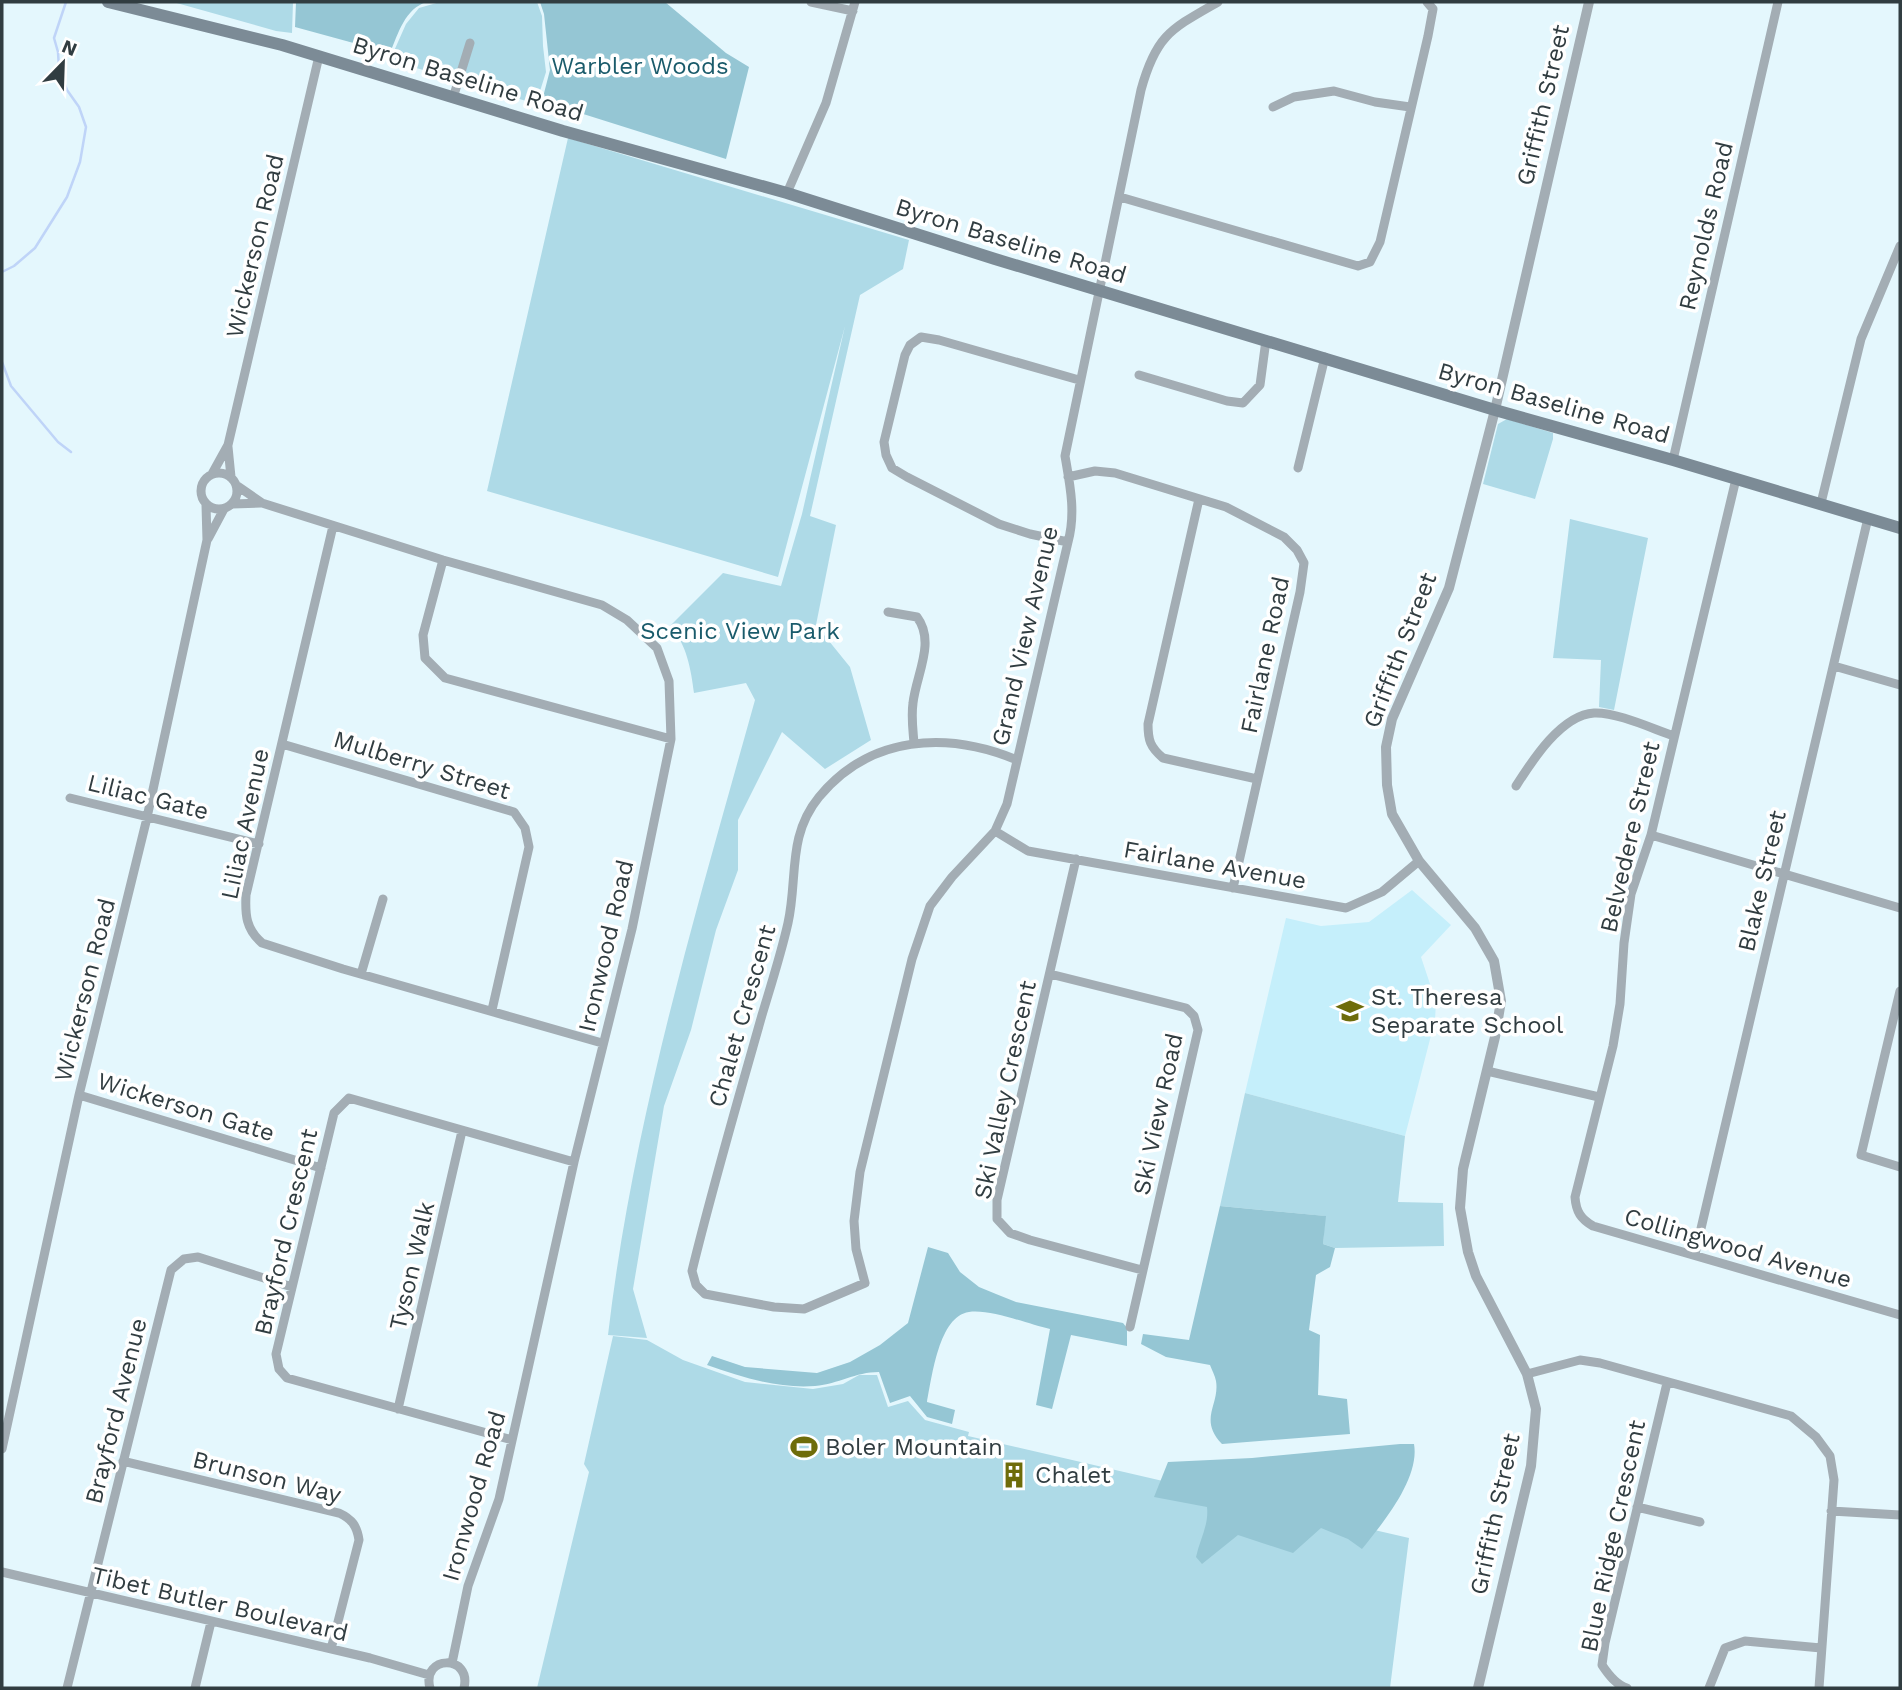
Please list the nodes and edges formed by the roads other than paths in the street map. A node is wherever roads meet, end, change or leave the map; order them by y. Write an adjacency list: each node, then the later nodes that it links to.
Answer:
1 (108, 2): 9 (main road, Byron Baseline Road)
2 (811, 2): 7 (street)
3 (1218, 2): 14 (street, Grand View Avenue)
4 (1427, 2): 12 (street)
5 (1589, 2): 21 (street, Griffith Street)
6 (1778, 2): 23 (street, Reynolds Road)
7 (854, 6): 13 (street)
8 (470, 43): 10 (street)
9 (319, 57): 10 (main road, Byron Baseline Road); 22 (street, Wickerson Road)
10 (453, 98): 13 (main road, Byron Baseline Road)
11 (1273, 107): 12 (street)
12 (1410, 107): 14 (street)
13 (787, 193): 16 (main road, Byron Baseline Road)
14 (1120, 197): 16 (street, Grand View Avenue)
15 (1900, 246): 31 (street)
16 (1100, 290): 17 (main road, Byron Baseline Road); 20 (street, Grand View Avenue)
17 (1266, 340): 18 (main road, Byron Baseline Road); 19 (street)
18 (1325, 357): 21 (main road, Byron Baseline Road); 24 (street)
19 (1139, 375)
20 (1079, 380): 26 (street, Grand View Avenue); 38 (street)
21 (1495, 410): 23 (main road, Byron Baseline Road); 56 (street, Griffith Street)
22 (228, 445): 25 (street, Wickerson Road); 28 (street, Wickerson Road)
23 (1673, 460): 27 (main road, Byron Baseline Road)
24 (1298, 468)
25 (212, 474): 28 (street); 32 (street)
26 (1068, 477): 29 (street, Fairlane Road); 38 (street, Grand View Avenue)
27 (1736, 479): 31 (main road, Byron Baseline Road); 43 (street, Belvedere Street)
28 (233, 481): 30 (street, Ironwood Road); 33 (street)
29 (1199, 499): 48 (street, Fairlane Road); 48 (street)
30 (262, 503): 33 (street, Ironwood Road); 35 (street, Ironwood Road)
31 (1821, 503): 34 (main road, Byron Baseline Road)
32 (206, 505): 33 (street); 37 (street, Wickerson Road)
33 (228, 506): 37 (street, Wickerson Road)
34 (1868, 518): 36 (main road, Byron Baseline Road); 41 (street, Blake Street)
35 (333, 526): 39 (street, Ironwood Road); 46 (street, Liliac Avenue)
36 (1900, 527)
37 (207, 540): 51 (street, Wickerson Road)
38 (1068, 542): 47 (street, Grand View Avenue)
39 (443, 560): 44 (street, Ironwood Road); 44 (street)
40 (888, 612): 45 (street)
41 (1834, 666): 42 (street); 57 (street, Blake Street)
42 (1900, 685)
43 (1674, 736): 49 (street); 53 (street, Belvedere Street)
44 (671, 738): 65 (street, Ironwood Road)
45 (915, 743): 47 (street, Chalet Crescent); 76 (street, Chalet Crescent)
46 (282, 744): 54 (street, Liliac Avenue); 64 (street, Mulberry Street)
47 (1017, 760): 52 (street, Grand View Avenue)
48 (1257, 779): 58 (street, Fairlane Road)
49 (1516, 786)
50 (70, 798): 51 (street, Liliac Gate)
51 (147, 817): 54 (street, Liliac Gate); 67 (street, Wickerson Road)
52 (995, 831): 55 (street, Fairlane Avenue); 76 (street, Grand View Avenue)
53 (1651, 835): 57 (street); 68 (street, Belvedere Street)
54 (259, 844): 61 (street, Liliac Avenue)
55 (1076, 859): 58 (street, Fairlane Avenue); 62 (street, Ski Valley Crescent)
56 (1419, 861): 58 (street, Fairlane Avenue); 66 (street, Griffith Street)
57 (1783, 873): 60 (street); 74 (street, Blake Street)
58 (1233, 888)
59 (383, 899): 61 (street)
60 (1900, 908)
61 (361, 974): 64 (street, Liliac Avenue)
62 (1050, 974): 75 (street, Ski Valley Crescent); 75 (street, Ski View Road)
63 (1900, 991): 71 (street)
64 (492, 1010): 65 (street, Liliac Avenue)
65 (602, 1043): 70 (street, Ironwood Road)
66 (1487, 1071): 68 (street); 80 (street, Griffith Street)
67 (79, 1095): 72 (street, Wickerson Gate); 84 (street, Wickerson Road)
68 (1599, 1097): 73 (street, Belvedere Street)
69 (463, 1130): 70 (street, Brayford Crescent); 72 (street, Brayford Crescent); 82 (street, Tyson Walk)
70 (574, 1162): 83 (street, Ironwood Road)
71 (1900, 1167)
72 (321, 1168): 77 (street, Brayford Crescent)
73 (1576, 1205): 74 (street, Collingwood Avenue)
74 (1695, 1254): 78 (street, Collingwood Avenue)
75 (1142, 1270): 79 (street, Ski View Road)
76 (865, 1283)
77 (292, 1287): 82 (street, Brayford Crescent); 85 (street, Brayford Avenue)
78 (1900, 1315)
79 (1130, 1327)
80 (1527, 1374): 81 (street); 101 (street, Griffith Street)
81 (1667, 1382): 86 (street, Blue Ridge Crescent); 87 (street)
82 (398, 1409): 83 (street, Brayford Crescent)
83 (513, 1440): 95 (street, Ironwood Road)
84 (2, 1449)
85 (123, 1461): 91 (street, Brayford Avenue); 94 (street, Brunson Way)
86 (1637, 1507): 89 (street); 102 (street, Blue Ridge Crescent)
87 (1831, 1511): 88 (street); 93 (street)
88 (1900, 1515)
89 (1700, 1522)
90 (2, 1572): 91 (street, Tibet Butler Boulevard)
91 (91, 1593): 92 (street, Tibet Butler Boulevard); 97 (street, Brayford Avenue)
92 (211, 1622): 94 (street, Tibet Butler Boulevard); 98 (street)
93 (1821, 1648): 103 (street); 104 (street)
94 (331, 1650): 96 (street, Tibet Butler Boulevard)
95 (452, 1663): 96 (street); 100 (street)
96 (429, 1675): 99 (street)
97 (67, 1688)
98 (195, 1688)
99 (430, 1688)
100 (464, 1688)
101 (1478, 1688)
102 (1627, 1688)
103 (1709, 1688)
104 (1819, 1688)

